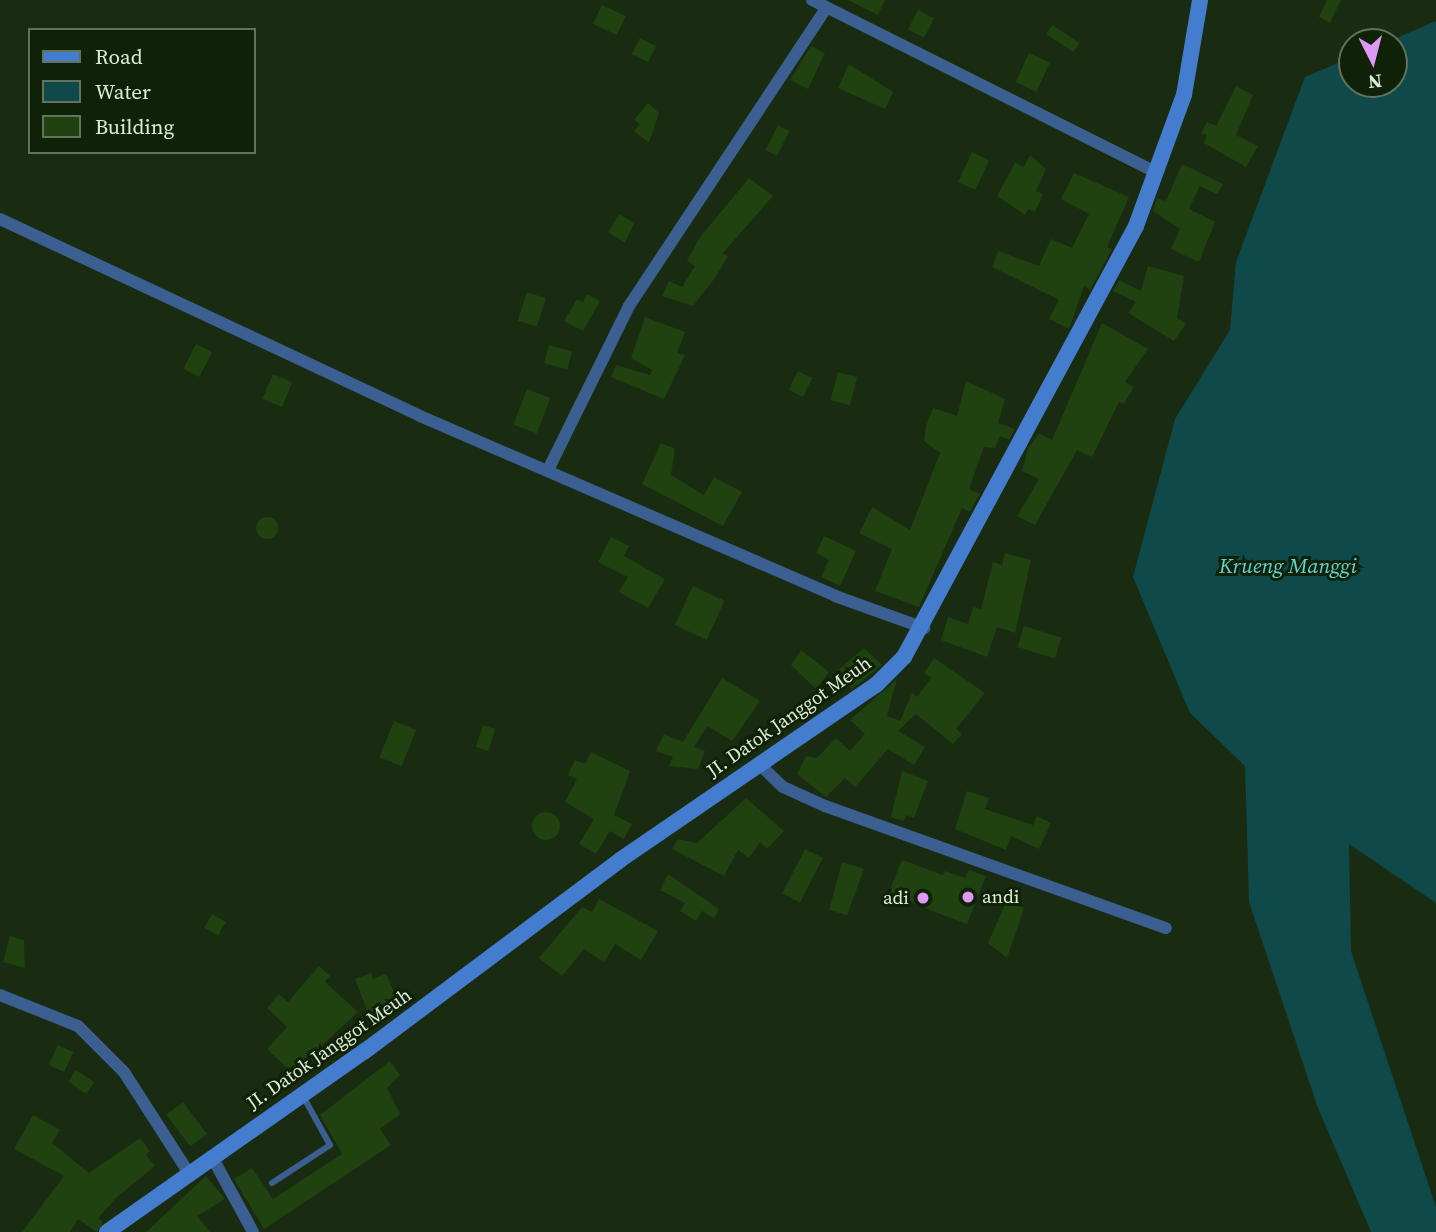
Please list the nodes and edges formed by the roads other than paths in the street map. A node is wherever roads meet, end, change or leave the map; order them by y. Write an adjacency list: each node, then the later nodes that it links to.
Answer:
1 (812, 0): 3 (street)
2 (1200, 0): 4 (street, JI. Datok Janggot Meuh)
3 (826, 8): 4 (street); 6 (street)
4 (1157, 173): 7 (street, JI. Datok Janggot Meuh)
5 (0, 219): 6 (street)
6 (548, 470): 7 (street)
7 (924, 628): 8 (street, JI. Datok Janggot Meuh)
8 (759, 764): 9 (street); 11 (street, JI. Datok Janggot Meuh)
9 (1166, 928)
10 (0, 995): 13 (street)
11 (302, 1095): 12 (street, JI. Datok Janggot Meuh); 14 (lane)
12 (212, 1157): 13 (street, JI. Datok Janggot Meuh); 16 (street)
13 (187, 1170): 15 (street, JI. Datok Janggot Meuh)
14 (272, 1183)
15 (107, 1232)
16 (253, 1232)

